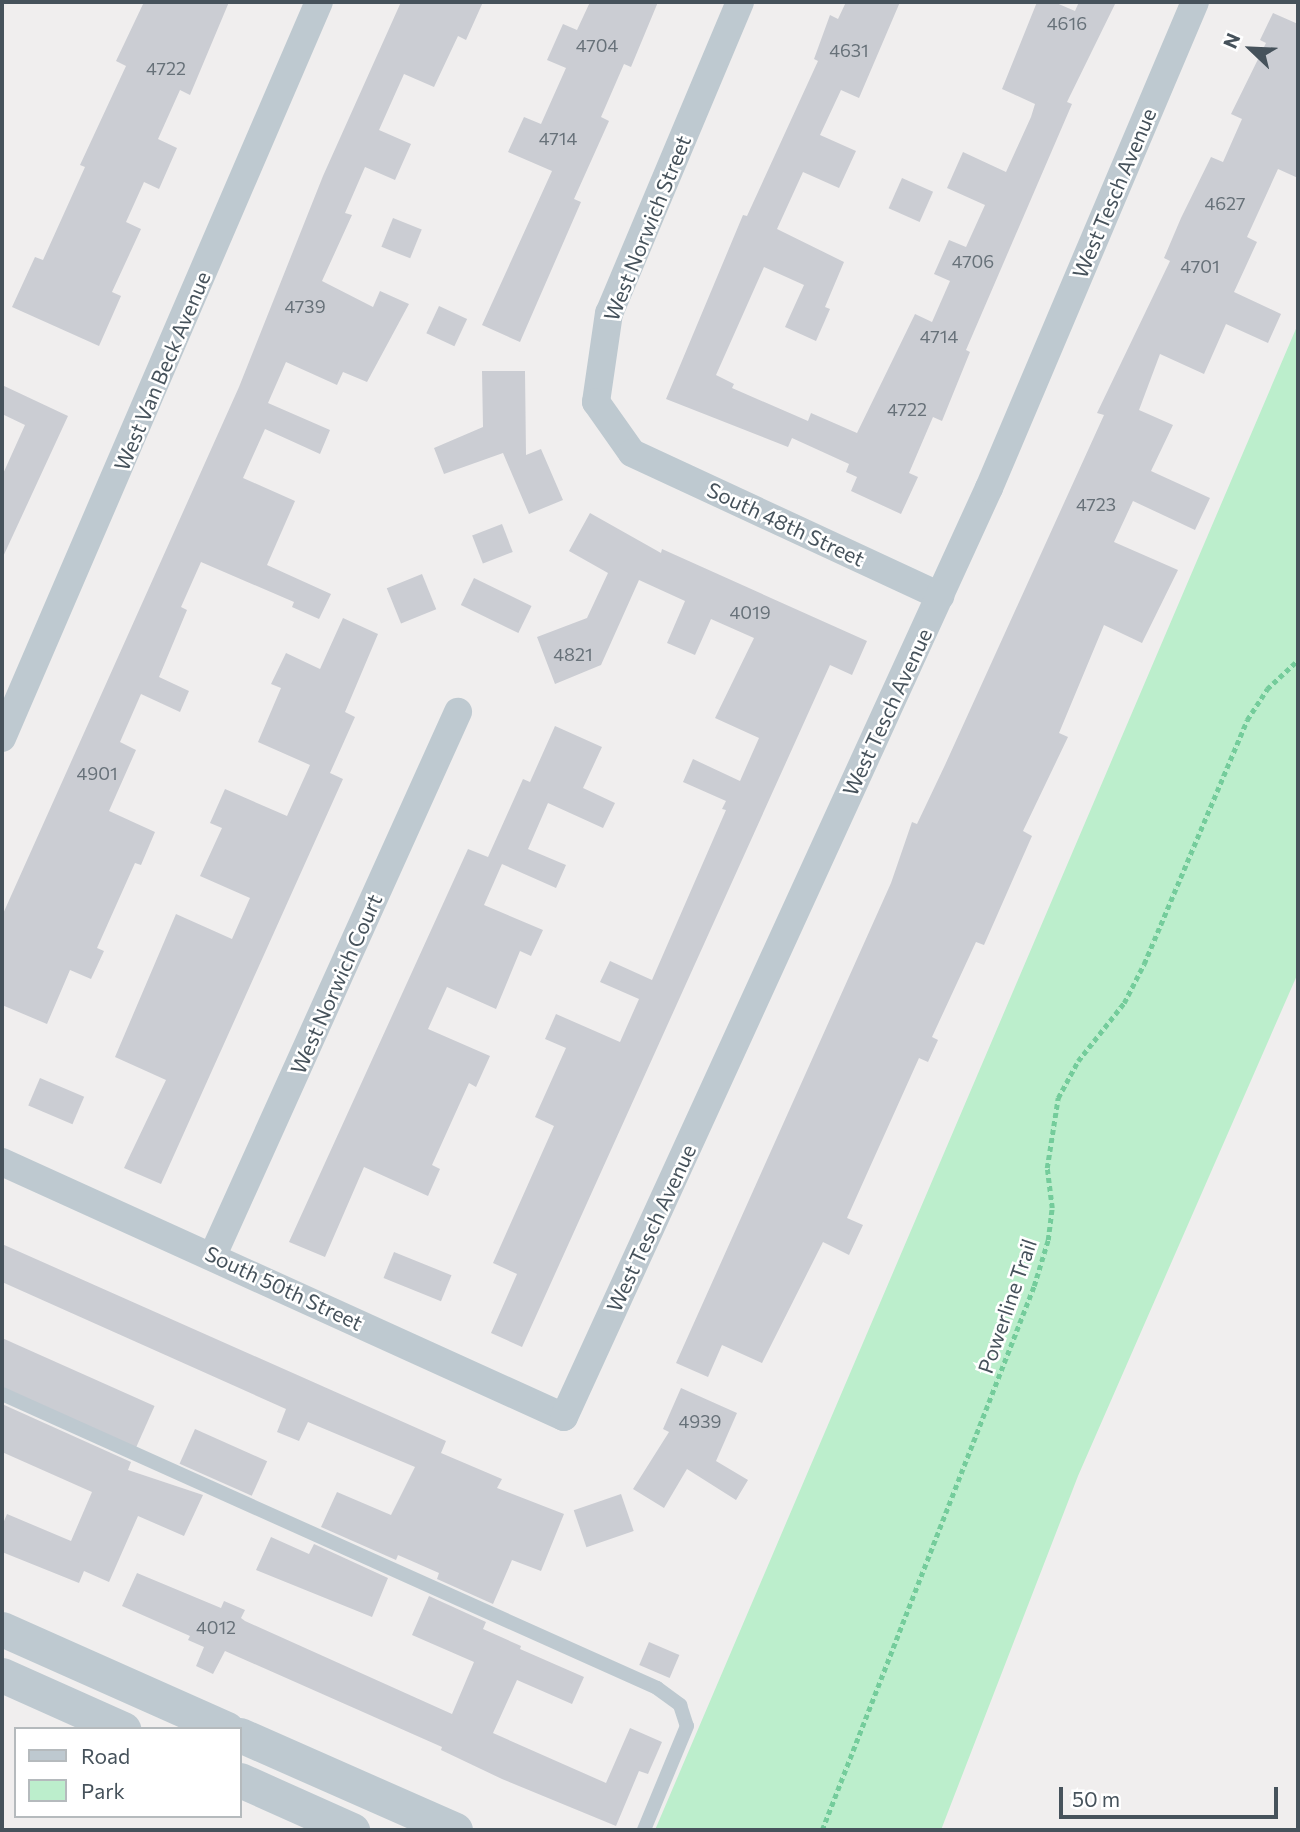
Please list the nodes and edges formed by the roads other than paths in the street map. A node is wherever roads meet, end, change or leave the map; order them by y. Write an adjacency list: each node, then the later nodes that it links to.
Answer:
1 (319, 2): 7 (street, West Van Beck Avenue)
2 (740, 2): 4 (street, West Norwich Street)
3 (1195, 2): 5 (street, West Tesch Avenue)
4 (632, 453): 5 (street, South 48th Street)
5 (940, 596): 11 (street, West Tesch Avenue)
6 (458, 712): 9 (street, West Norwich Court)
7 (2, 738)
8 (2, 1162): 9 (street, South 50th Street)
9 (213, 1255): 11 (street, South 50th Street)
10 (2, 1394): 20 (lane)
11 (564, 1417)
12 (2, 1629): 15 (street)
13 (2, 1675): 14 (street)
14 (119, 1727)
15 (222, 1727)
16 (242, 1736): 19 (street)
17 (242, 1781): 18 (street)
18 (352, 1830)
19 (455, 1830)
20 (644, 1830)

